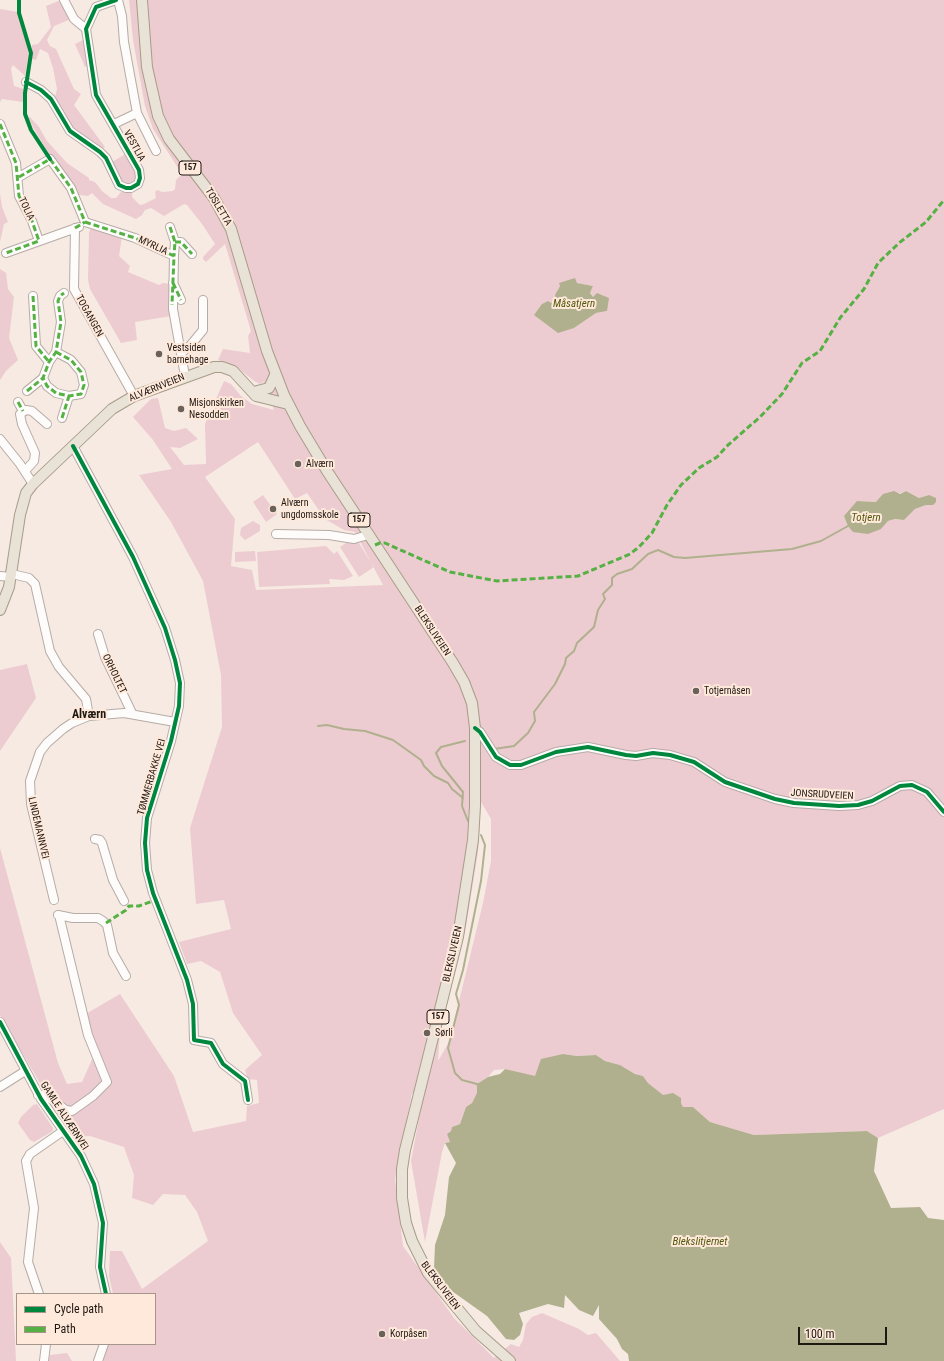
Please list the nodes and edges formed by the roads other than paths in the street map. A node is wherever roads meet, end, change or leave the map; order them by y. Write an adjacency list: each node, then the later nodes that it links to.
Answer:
1 (64, 0): 4 (street)
2 (117, 0): 4 (street, VESTLIA); 6 (street, VESTLIA)
3 (142, 0): 27 (main road, TOSLETTA / 157)
4 (86, 28): 8 (street, VESTLIA)
5 (26, 82): 8 (street, VESTLIA)
6 (137, 114): 8 (street, VESTLIA); 9 (street, VESTLIA)
7 (0, 124): 10 (street, TOLIA)
8 (114, 124)
9 (156, 151)
10 (19, 177): 11 (street); 14 (street, TOLIA)
11 (85, 222): 13 (street); 18 (street, MYRLIA)
12 (170, 227): 15 (street)
13 (75, 228): 14 (street); 35 (street, TOGANGEN)
14 (39, 241): 16 (street)
15 (175, 242): 17 (street); 18 (street)
16 (6, 253)
17 (192, 254)
18 (174, 256): 19 (street, MYRLIA)
19 (173, 283): 22 (street); 25 (street, MYRLIA)
20 (64, 293): 24 (street)
21 (33, 296): 26 (street)
22 (181, 300)
23 (203, 300): 25 (street)
24 (56, 352): 26 (street); 34 (street)
25 (181, 353): 28 (street, MYRLIA)
26 (49, 362): 29 (street)
27 (275, 375): 32 (main road); 33 (main road, 157)
28 (185, 376): 30 (main road, ALVÆRNVEIEN); 35 (main road, ALVÆRNVEIEN)
29 (43, 378): 31 (street); 34 (street)
30 (246, 384): 32 (main road, ALVÆRNVEIEN); 37 (main road, ALVÆRNVEIEN)
31 (27, 391)
32 (257, 391): 33 (main road, ALVÆRNVEIEN)
33 (284, 395): 37 (main road, BLEKSLIVEIEN / 157)
34 (69, 396): 39 (street)
35 (134, 396): 42 (main road, ALVÆRNVEIEN)
36 (18, 402): 38 (street)
37 (288, 404): 46 (main road, BLEKSLIVEIEN / 157)
38 (23, 411): 40 (street); 43 (street)
39 (62, 418)
40 (47, 424)
41 (0, 439): 43 (street)
42 (74, 446): 44 (main road, ALVÆRNVEIEN); 53 (street, TØMMERBAKKE VEI)
43 (25, 471): 44 (street)
44 (32, 484): 47 (main road, ALVÆRNVEIEN)
45 (276, 534): 46 (street)
46 (368, 534): 54 (main road, BLEKSLIVEIEN / 157)
47 (11, 575): 48 (street); 49 (main road, ALVÆRNVEIEN); 52 (street)
48 (0, 576)
49 (0, 610)
50 (98, 634): 51 (street, ORHOLTET)
51 (132, 713): 52 (street); 53 (street)
52 (89, 716): 57 (street, LINDEMANNVEI)
53 (175, 722): 64 (street, TØMMERBAKKE VEI)
54 (475, 728): 55 (street, JONSRUDVEIEN); 72 (main road, BLEKSLIVEIEN / 157)
55 (944, 812)
56 (95, 839): 58 (street)
57 (54, 900)
58 (124, 901)
59 (126, 976): 63 (street)
60 (0, 1022): 63 (street, GAMLE ALVÆRNVEI)
61 (22, 1073): 62 (street)
62 (0, 1087)
63 (38, 1095): 65 (street, GAMLE ALVÆRNVEI)
64 (248, 1100)
65 (63, 1131): 66 (street); 67 (street, GAMLE ALVÆRNVEI)
66 (39, 1293)
67 (106, 1293)
68 (46, 1345): 70 (street)
69 (104, 1345): 71 (street)
70 (44, 1361)
71 (98, 1361)
72 (510, 1361)

